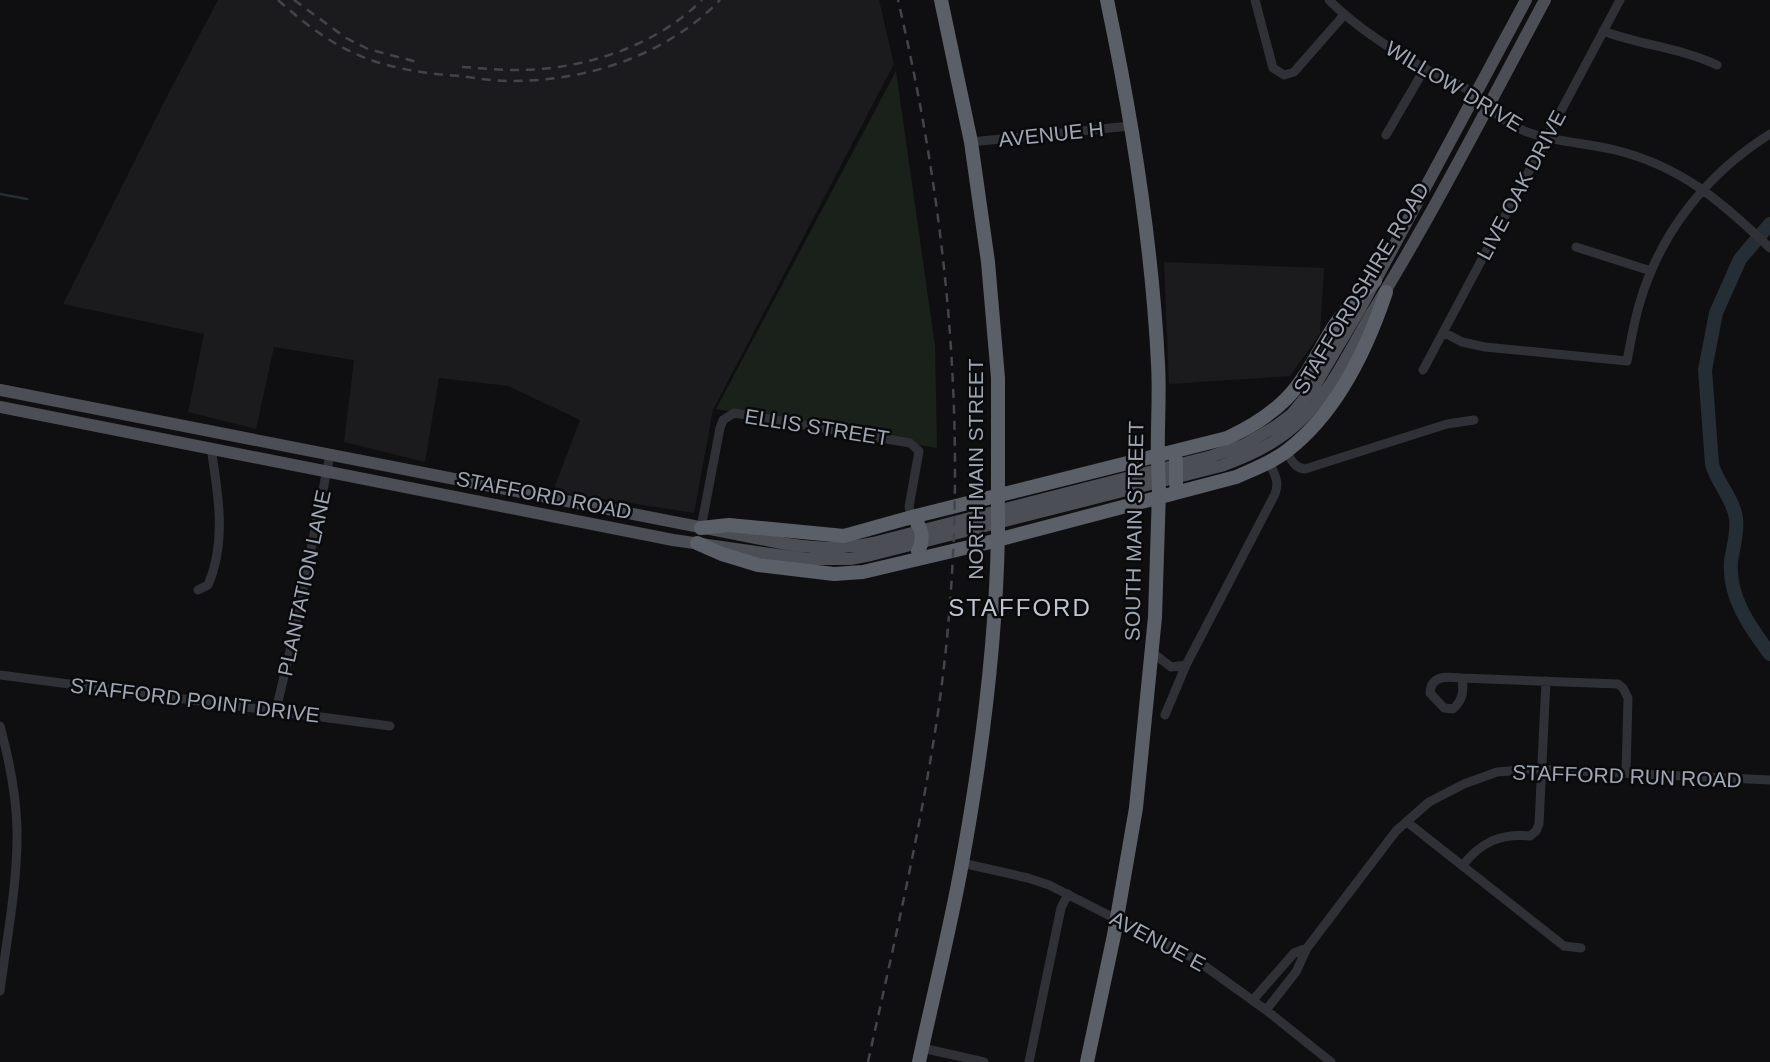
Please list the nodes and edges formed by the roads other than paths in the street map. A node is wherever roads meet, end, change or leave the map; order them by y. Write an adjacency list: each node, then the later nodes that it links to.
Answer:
1 (941, 0): 18 (highway, NORTH MAIN STREET)
2 (1107, 0): 14 (highway, SOUTH MAIN STREET)
3 (1255, 0): 8 (street)
4 (1329, 0): 8 (street, WILLOW DRIVE)
5 (1526, 0): 12 (main road, STAFFORDSHIRE ROAD)
6 (1545, 0): 13 (main road, STAFFORDSHIRE ROAD)
7 (1620, 0): 9 (street, LIVE OAK DRIVE)
8 (1344, 15): 11 (street, WILLOW DRIVE)
9 (1603, 31): 10 (street); 17 (street, LIVE OAK DRIVE)
10 (1717, 65)
11 (1425, 68): 12 (street, WILLOW DRIVE); 16 (street)
12 (1475, 96): 13 (street, WILLOW DRIVE); 23 (main road, STAFFORDSHIRE ROAD)
13 (1487, 108): 17 (street, WILLOW DRIVE); 24 (main road, STAFFORDSHIRE ROAD)
14 (1130, 126): 18 (street, AVENUE H); 34 (highway, SOUTH MAIN STREET)
15 (1770, 134): 19 (street)
16 (1386, 135)
17 (1547, 137): 19 (street, WILLOW DRIVE); 25 (street, LIVE OAK DRIVE)
18 (971, 142): 40 (highway, NORTH MAIN STREET)
19 (1703, 188): 21 (street, WILLOW DRIVE); 22 (street)
20 (1576, 247): 22 (street)
21 (1770, 248)
22 (1651, 271): 25 (street)
23 (1375, 281): 32 (highway); 39 (main road, STAFFORDSHIRE ROAD)
24 (1386, 292): 31 (highway); 39 (main road, STAFFORDSHIRE ROAD)
25 (1443, 332): 26 (street, LIVE OAK DRIVE)
26 (1423, 370)
27 (0, 390): 33 (main road, STAFFORD ROAD)
28 (0, 407): 30 (main road, STAFFORD ROAD)
29 (1474, 420): 31 (street)
30 (211, 448): 36 (main road, STAFFORD ROAD); 46 (street)
31 (1286, 451): 35 (highway)
32 (1180, 455): 34 (highway); 37 (highway, bridge)
33 (330, 456): 36 (street, PLANTATION LANE); 42 (main road, STAFFORD ROAD)
34 (1158, 458): 38 (highway, SOUTH MAIN STREET, bridge); 40 (highway)
35 (1269, 462): 37 (highway); 48 (street)
36 (327, 471): 44 (main road, STAFFORD ROAD); 52 (street, PLANTATION LANE)
37 (1180, 488): 38 (highway)
38 (1158, 494): 43 (highway); 47 (highway, SOUTH MAIN STREET)
39 (1079, 496): 42 (main road, STAFFORD ROAD); 44 (main road, STAFFORD ROAD)
40 (998, 500): 41 (highway); 43 (highway, NORTH MAIN STREET, bridge)
41 (915, 520): 42 (highway); 42 (street, ELLIS STREET); 45 (highway, bridge)
42 (701, 528)
43 (998, 536): 45 (highway); 60 (highway, NORTH MAIN STREET)
44 (697, 543): 45 (highway)
45 (916, 555)
46 (198, 590)
47 (1153, 653): 48 (street); 63 (highway, SOUTH MAIN STREET)
48 (1186, 665): 53 (street)
49 (0, 674): 52 (street, STAFFORD POINT DRIVE)
50 (1462, 678): 51 (street)
51 (1546, 681): 56 (street); 57 (street)
52 (276, 710): 55 (street, STAFFORD POINT DRIVE)
53 (1166, 715)
54 (0, 726): 66 (street)
55 (390, 726)
56 (1541, 769): 57 (street, STAFFORD RUN ROAD); 59 (street, STAFFORD RUN ROAD); 61 (street)
57 (1626, 773): 58 (street, STAFFORD RUN ROAD)
58 (1770, 780)
59 (1407, 822): 61 (street); 64 (street, STAFFORD RUN ROAD)
60 (962, 863): 62 (street, AVENUE E); 69 (highway, NORTH MAIN STREET)
61 (1463, 865): 65 (street)
62 (1068, 894): 63 (street, AVENUE E); 71 (street)
63 (1116, 918): 67 (street, AVENUE E); 72 (highway, SOUTH MAIN STREET)
64 (1307, 948): 67 (street, STAFFORD RUN ROAD); 68 (street, STAFFORD RUN ROAD)
65 (1581, 948)
66 (0, 990)
67 (1253, 1000): 68 (street, AVENUE E)
68 (1266, 1010): 73 (street, AVENUE E)
69 (921, 1055): 70 (street)
70 (984, 1062)
71 (1029, 1062)
72 (1087, 1062)
73 (1331, 1062)

